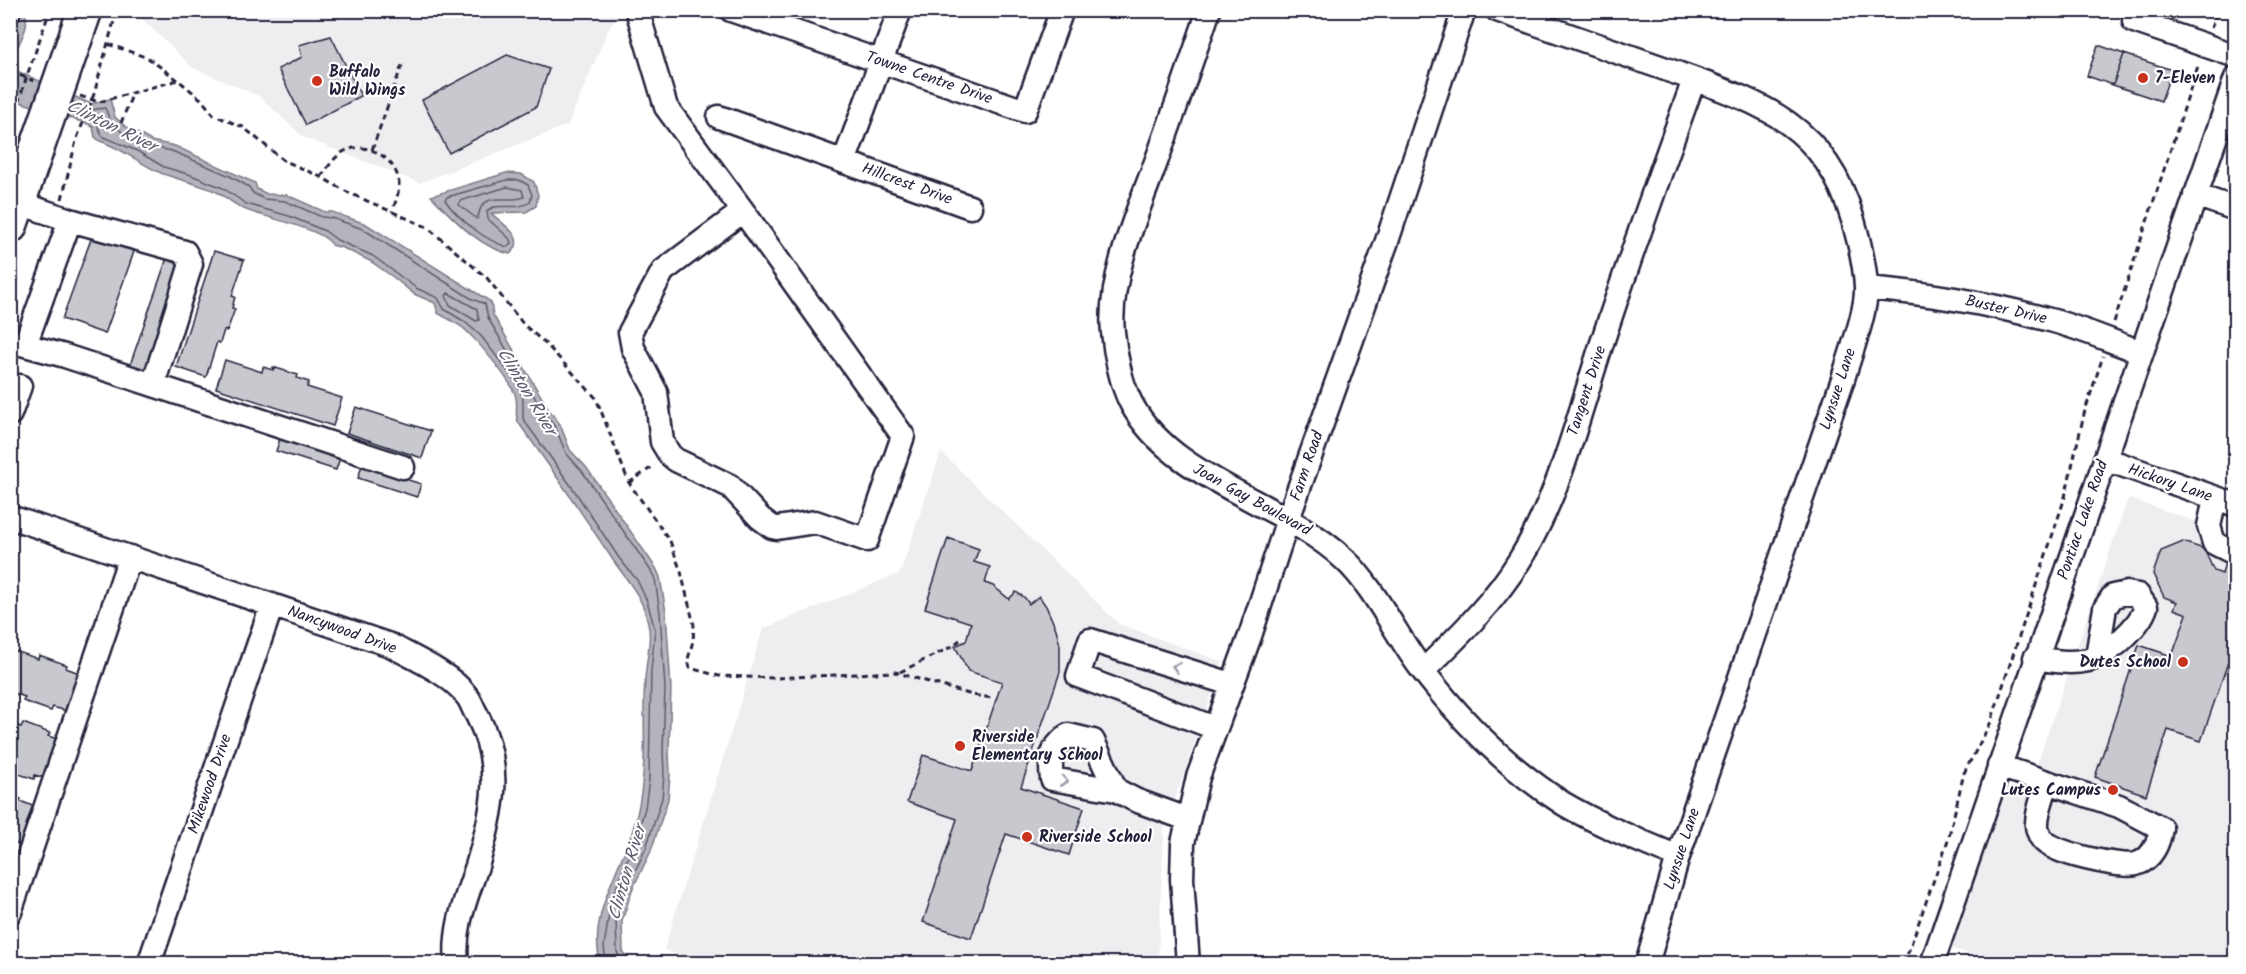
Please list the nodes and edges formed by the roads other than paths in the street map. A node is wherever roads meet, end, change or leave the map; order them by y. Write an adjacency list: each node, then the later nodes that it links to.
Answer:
1 (85, 10): 20 (highway)
2 (637, 10): 19 (street)
3 (731, 10): 11 (street, Towne Centre Drive)
4 (900, 10): 11 (street, Hillcrest Drive)
5 (1062, 10): 11 (street, Towne Centre Drive)
6 (1209, 10): 32 (street, Joan Gay Boulevard)
7 (1464, 10): 32 (street, Farm Road)
8 (1497, 10): 13 (street, Lynsue Lane)
9 (2136, 10): 10 (street)
10 (2235, 56)
11 (882, 62): 15 (street, Hillcrest Drive)
12 (2235, 78): 16 (street, Pontiac Lake Road)
13 (1694, 80): 22 (street, Lynsue Lane); 38 (street, Tangent Drive)
14 (719, 117): 15 (street, Hillcrest Drive)
15 (844, 162): 17 (street, Hillcrest Drive)
16 (2195, 195): 18 (street); 24 (street, Pontiac Lake Road)
17 (970, 207)
18 (2235, 209)
19 (743, 211): 19 (street)
20 (15, 214): 21 (street)
21 (70, 220): 23 (street); 25 (street)
22 (1866, 288): 24 (street, Buster Drive); 45 (street, Lynsue Lane)
23 (18, 343): 25 (street)
24 (2141, 352): 28 (street, Pontiac Lake Road)
25 (153, 385): 29 (street)
26 (20, 386): 27 (street)
27 (10, 414)
28 (2105, 459): 30 (street, Hickory Lane); 37 (street, Pontiac Lake Road)
29 (403, 466)
30 (2225, 502): 33 (street)
31 (10, 516): 34 (street, Nancywood Drive)
32 (1288, 519): 38 (street, Joan Gay Boulevard); 39 (street, Farm Road)
33 (2235, 554)
34 (130, 558): 35 (street, Nancywood Drive); 46 (street)
35 (272, 605): 47 (street, Mikewood Drive); 48 (street, Nancywood Drive)
36 (2097, 656): 37 (street)
37 (2035, 658): 41 (street, Pontiac Lake Road)
38 (1423, 671): 45 (street, Joan Gay Boulevard)
39 (1232, 684): 40 (street, Farm Road); 40 (street, one-way to 40)
40 (1215, 728): 44 (street, Farm Road)
41 (1999, 766): 42 (street); 51 (street, Pontiac Lake Road)
42 (2047, 782): 42 (street)
43 (1116, 790): 44 (street)
44 (1187, 819): 49 (street, Farm Road)
45 (1678, 857): 50 (street, Lynsue Lane)
46 (10, 912)
47 (148, 963)
48 (457, 963)
49 (1188, 963)
50 (1647, 963)
51 (1932, 963)

